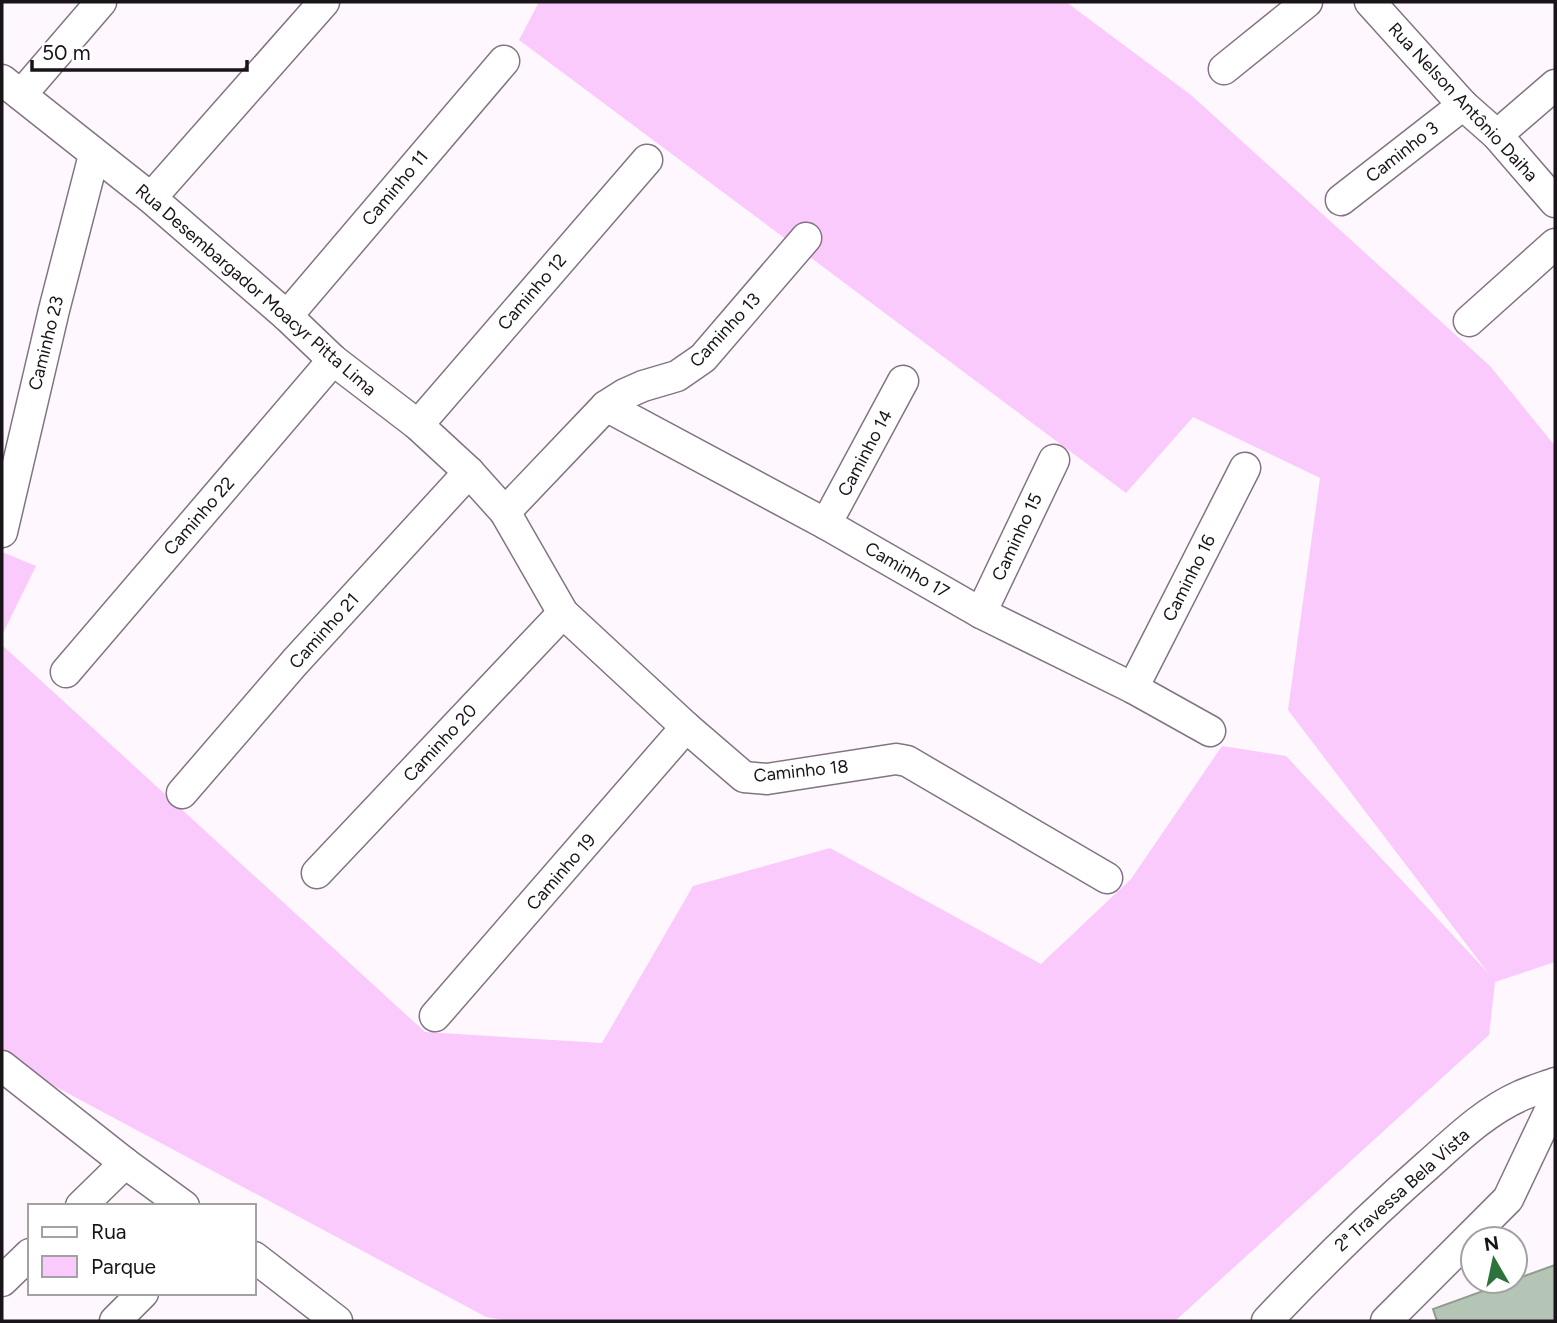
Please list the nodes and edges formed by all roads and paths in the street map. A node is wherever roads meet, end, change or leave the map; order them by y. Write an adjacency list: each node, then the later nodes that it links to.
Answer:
1 (101, 2): 8 (street)
2 (324, 2): 13 (street)
3 (1307, 2): 6 (street)
4 (1381, 5): 9 (street, Rua Nelson Antônio Daiha)
5 (504, 61): 18 (street, Caminho 11)
6 (1224, 69)
7 (1555, 85): 10 (street)
8 (11, 87): 11 (street, Rua Desembargador Moacyr Pitta Lima)
9 (1463, 105): 10 (street, Rua Nelson Antônio Daiha); 14 (street, Caminho 3)
10 (1497, 135): 15 (street, Rua Nelson Antônio Daiha)
11 (94, 155): 13 (street, Rua Desembargador Moacyr Pitta Lima); 29 (street, Caminho 23)
12 (647, 160): 23 (street, Caminho 12)
13 (151, 198): 18 (street, Rua Desembargador Moacyr Pitta Lima)
14 (1341, 200)
15 (1555, 202)
16 (806, 238): 22 (street, Caminho 13)
17 (1555, 244): 19 (street)
18 (287, 316): 20 (street, Rua Desembargador Moacyr Pitta Lima)
19 (1469, 321)
20 (333, 360): 23 (street, Rua Desembargador Moacyr Pitta Lima); 33 (street, Caminho 22)
21 (903, 382): 28 (street, Caminho 14)
22 (606, 406): 27 (street, Caminho 13); 28 (street, Caminho 17)
23 (418, 425): 26 (street, Rua Desembargador Moacyr Pitta Lima)
24 (1054, 460): 32 (street, Caminho 15)
25 (1245, 468): 34 (street, Caminho 16)
26 (469, 472): 27 (street, Rua Desembargador Moacyr Pitta Lima); 37 (street, Caminho 21)
27 (505, 512): 30 (street, Rua Desembargador Moacyr Pitta Lima)
28 (826, 524): 32 (street, Caminho 17)
29 (2, 532)
30 (524, 544): 31 (street, Caminho 18)
31 (563, 613): 35 (street, Caminho 18); 38 (street, Caminho 20)
32 (981, 613): 34 (street, Caminho 17)
33 (66, 672)
34 (1133, 688): 36 (street, Caminho 17)
35 (686, 727): 39 (street, Caminho 18); 40 (street, Caminho 19)
36 (1210, 731)
37 (182, 793)
38 (317, 873)
39 (1107, 878)
40 (435, 1017)
41 (2, 1066): 44 (street)
42 (1555, 1083): 53 (street, 2ª Travessa Bela Vista)
43 (1555, 1100): 54 (street)
44 (125, 1163): 45 (street); 46 (street)
45 (82, 1204)
46 (181, 1204)
47 (28, 1256): 49 (street)
48 (256, 1259): 52 (street)
49 (2, 1281)
50 (141, 1295): 51 (street)
51 (115, 1321)
52 (337, 1321)
53 (1267, 1321)
54 (1386, 1321)

